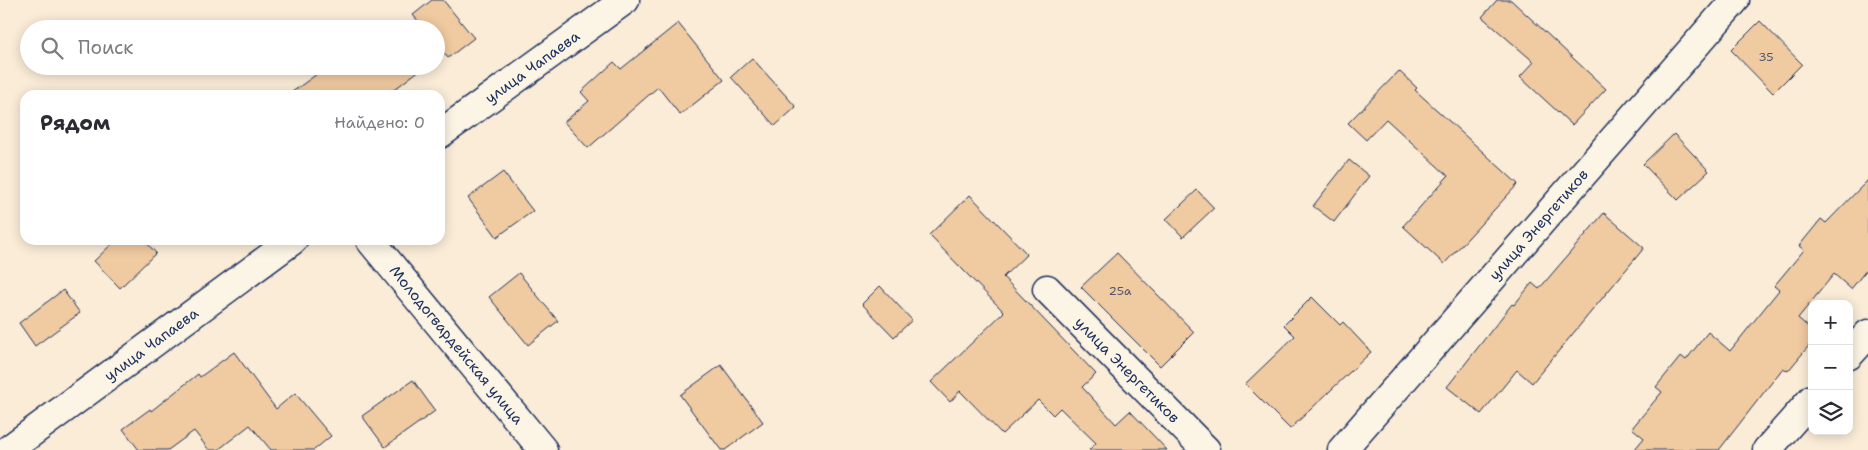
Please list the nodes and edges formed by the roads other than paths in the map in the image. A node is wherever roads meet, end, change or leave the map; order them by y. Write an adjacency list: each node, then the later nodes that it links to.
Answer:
1 (625, 0): 3 (street, улица Чапаева)
2 (1735, 0): 13 (street, улица Энергетиков)
3 (445, 130)
4 (286, 245): 10 (street, улица Чапаева)
5 (374, 245): 11 (street, Молодогвардейская улица)
6 (1047, 289): 12 (street, улица Энергетиков)
7 (1868, 334): 8 (street)
8 (1853, 351)
9 (1808, 403): 14 (street)
10 (8, 450)
11 (543, 450)
12 (1206, 450)
13 (1342, 450)
14 (1767, 450)

